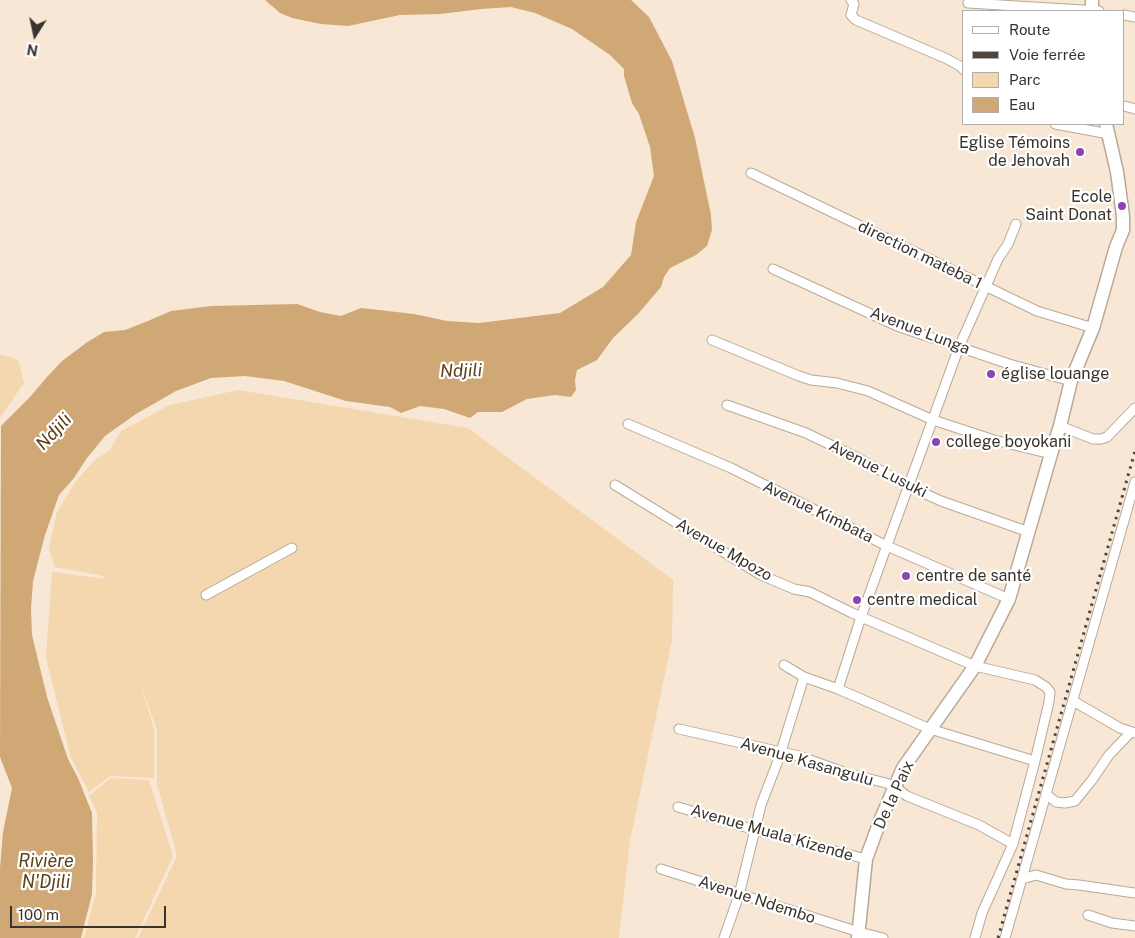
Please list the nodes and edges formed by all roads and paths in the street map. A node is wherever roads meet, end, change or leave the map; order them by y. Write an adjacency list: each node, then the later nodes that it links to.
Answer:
1 (854, 1): 4 (street)
2 (968, 3): 3 (street)
3 (1094, 8)
4 (962, 68)
5 (1066, 125): 6 (street)
6 (1108, 129): 11 (street, De la Paix)
7 (751, 173): 10 (street, direction mateba 1)
8 (1016, 224): 10 (street)
9 (773, 269): 13 (street, Avenue Lunga)
10 (986, 287): 11 (street, direction mateba 1); 13 (street)
11 (1093, 328): 14 (street, De la Paix)
12 (712, 340): 17 (street)
13 (959, 347): 14 (street, Avenue Lunga); 17 (street)
14 (1071, 381): 19 (street, De la Paix)
15 (726, 405): 23 (street, Avenue Lusuki)
16 (1135, 408): 19 (street)
17 (933, 420): 20 (street); 23 (street)
18 (628, 424): 25 (street, Avenue Kimbata)
19 (1060, 426): 20 (street, De la Paix)
20 (1051, 454): 24 (street, De la Paix)
21 (1135, 482): 34 (street)
22 (615, 485): 29 (street, Avenue Mpozo)
23 (908, 486): 24 (street, Avenue Lusuki); 25 (street)
24 (1029, 532): 28 (street, De la Paix)
25 (888, 546): 28 (street, Avenue Kimbata); 29 (street)
26 (292, 548): 27 (street)
27 (206, 595)
28 (1009, 599): 31 (street, De la Paix)
29 (861, 617): 31 (street, Avenue Mpozo); 33 (street)
30 (784, 665): 32 (street)
31 (975, 666): 36 (street, De la Paix); 39 (street, Avenue Mpozo)
32 (804, 677): 33 (street); 38 (street)
33 (838, 689): 36 (street)
34 (1073, 701): 37 (street); 41 (street)
35 (679, 729): 38 (street, Avenue Kasangulu)
36 (930, 730): 39 (street); 40 (street, De la Paix)
37 (1133, 733): 41 (street)
38 (780, 752): 40 (street, Avenue Kasangulu); 43 (street)
39 (1035, 761): 44 (street)
40 (895, 787): 44 (street, Avenue Kasangulu); 45 (street, De la Paix)
41 (1046, 794): 47 (street)
42 (678, 807): 43 (street, Avenue Muala Kizende)
43 (755, 830): 45 (street, Avenue Muala Kizende); 49 (street)
44 (1012, 844): 55 (street)
45 (866, 859): 52 (street, De la Paix)
46 (661, 869): 49 (street, Avenue Ndembo)
47 (1022, 879): 48 (street); 56 (street)
48 (1135, 893)
49 (739, 895): 52 (street, Avenue Ndembo); 53 (street)
50 (1088, 915): 51 (street)
51 (1135, 926)
52 (858, 935): 54 (street, Avenue Ndembo)
53 (724, 938)
54 (883, 938)
55 (975, 938)
56 (1005, 938)

